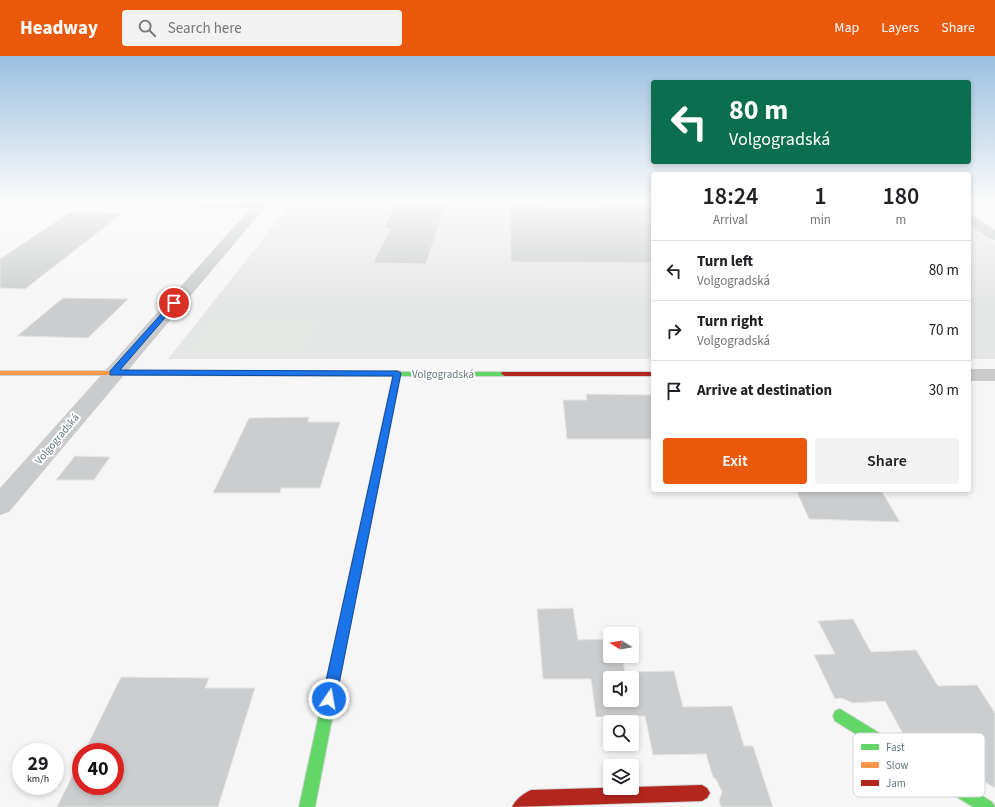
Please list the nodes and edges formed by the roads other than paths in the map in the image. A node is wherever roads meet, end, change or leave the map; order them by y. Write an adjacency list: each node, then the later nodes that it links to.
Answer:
1 (234, 235): 3 (street, Volgogradská)
2 (0, 373): 3 (street, Volgogradská)
3 (113, 373): 4 (street, Volgogradská); 8 (street, Volgogradská)
4 (397, 373): 5 (street, Volgogradská); 13 (street)
5 (651, 374)
6 (971, 375): 7 (street)
7 (995, 375)
8 (0, 505)
9 (840, 716): 10 (street)
10 (867, 733)
11 (702, 794): 14 (street)
12 (971, 797): 15 (street)
13 (307, 807)
14 (520, 807)
15 (987, 807)

